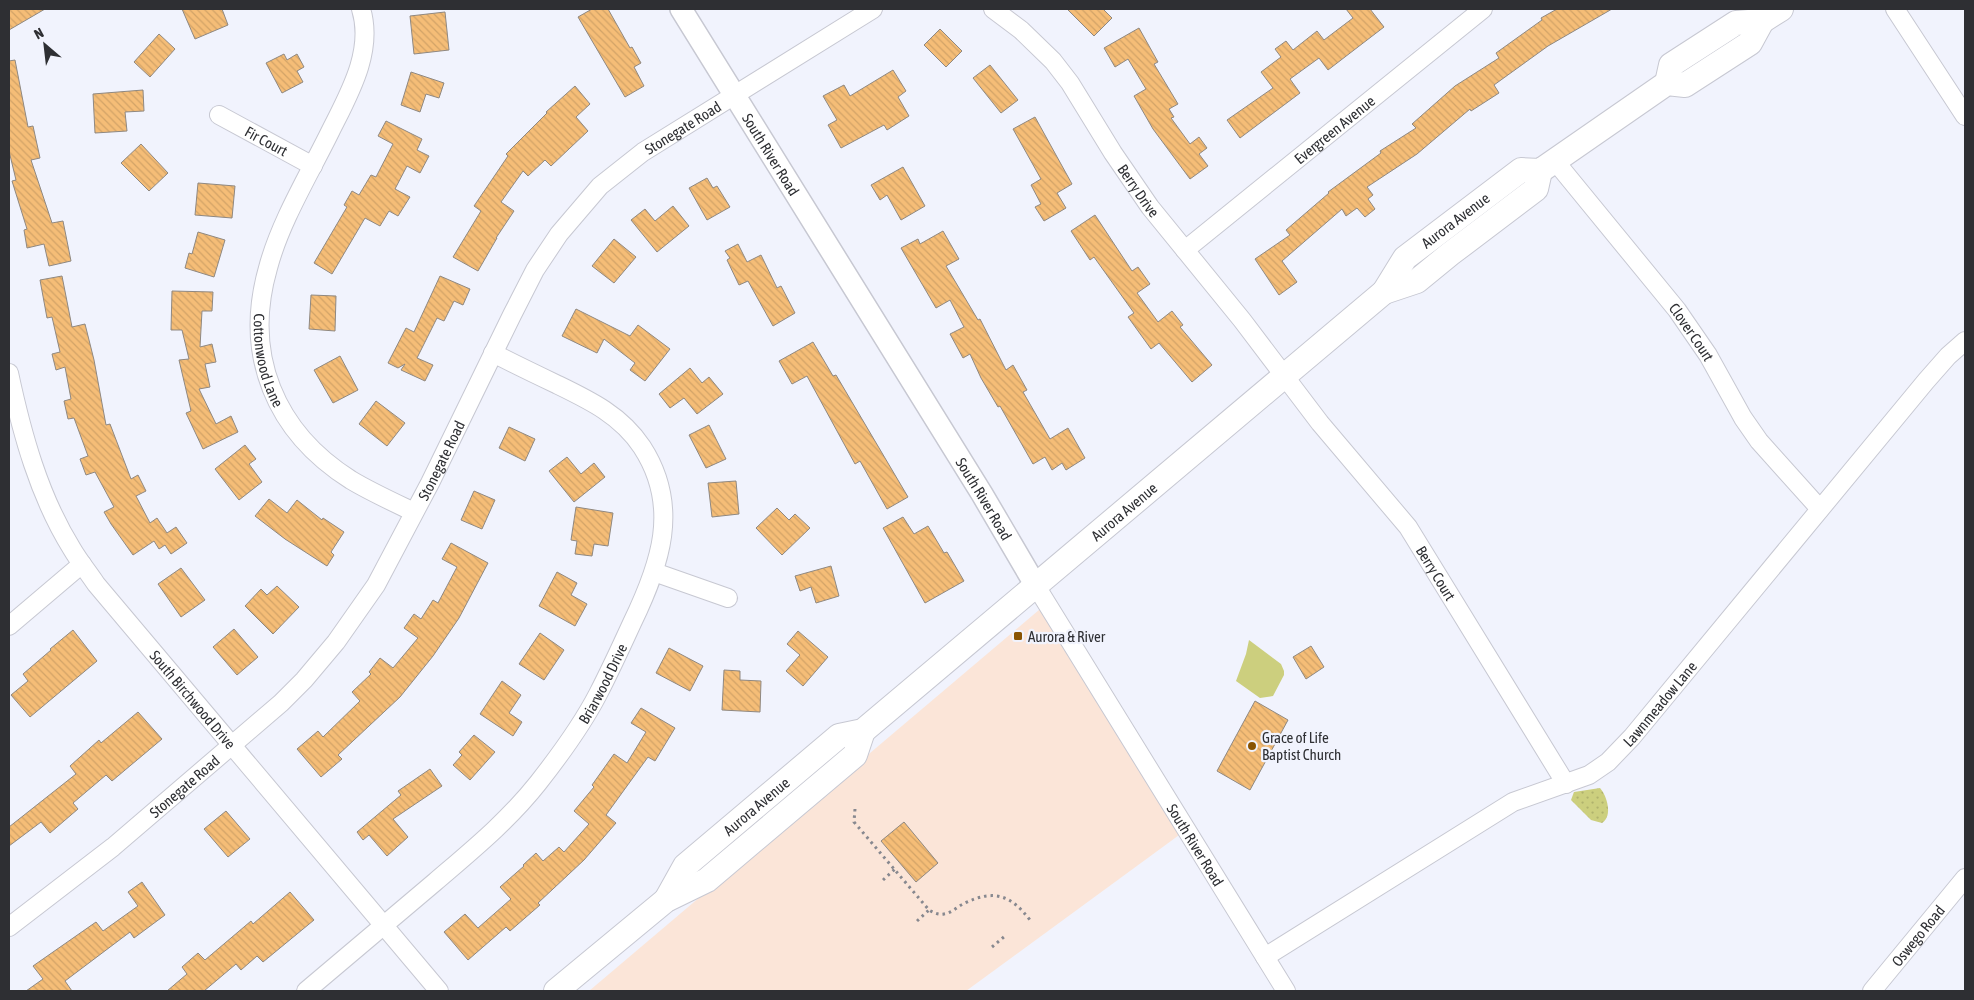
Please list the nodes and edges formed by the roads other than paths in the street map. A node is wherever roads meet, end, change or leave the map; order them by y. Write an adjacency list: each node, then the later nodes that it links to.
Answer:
1 (361, 9): 11 (street, Cottonwood Lane)
2 (681, 9): 8 (street, South River Road)
3 (873, 9): 8 (street, Stonegate Road)
4 (993, 9): 13 (street, Berry Drive)
5 (1483, 9): 13 (street, Evergreen Avenue)
6 (1895, 9): 10 (street)
7 (1771, 15): 12 (main road)
8 (735, 94): 15 (street, Stonegate Road); 22 (street, South River Road)
9 (219, 115): 11 (street, Fir Court)
10 (1965, 116)
11 (313, 166): 19 (street, Cottonwood Lane)
12 (1547, 166): 17 (main road, Aurora Avenue); 18 (street, Clover Court)
13 (1185, 250): 17 (street, Berry Drive)
14 (1965, 341): 18 (street, Lawnmeadow Lane)
15 (493, 353): 19 (street, Stonegate Road); 21 (street, Briarwood Drive)
16 (9, 374): 20 (street, South Birchwood Drive)
17 (1284, 376): 22 (main road, Aurora Avenue); 26 (street, Berry Court)
18 (1820, 509): 26 (street, Lawnmeadow Lane)
19 (414, 512): 25 (street, Stonegate Road)
20 (82, 564): 24 (street); 25 (street, South Birchwood Drive)
21 (654, 572): 23 (street); 28 (street, Briarwood Drive)
22 (1036, 586): 30 (street, South River Road); 33 (main road, Aurora Avenue)
23 (728, 598)
24 (9, 626)
25 (231, 746): 28 (street, South Birchwood Drive); 29 (street, Stonegate Road)
26 (1566, 784): 30 (street, Lawnmeadow Lane)
27 (1965, 878): 35 (street, Oswego Road)
28 (383, 926): 31 (street, Briarwood Drive); 32 (street, South Birchwood Drive)
29 (9, 927)
30 (1265, 957): 34 (street, South River Road)
31 (306, 991)
32 (439, 991)
33 (556, 991)
34 (1286, 991)
35 (1872, 991)

